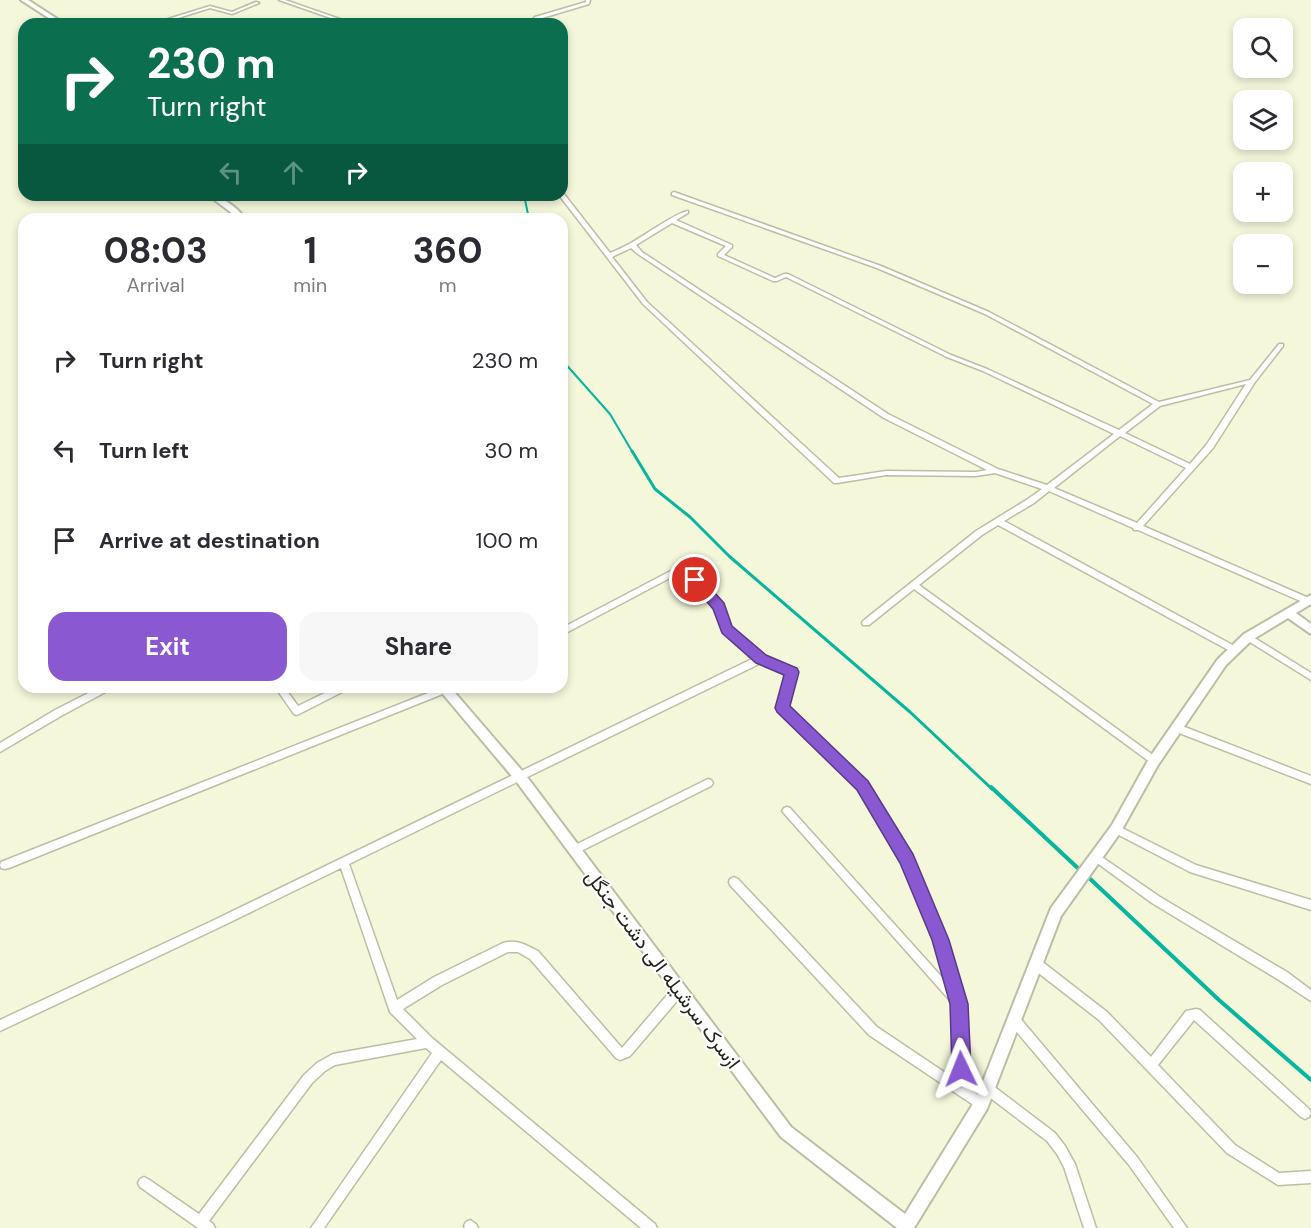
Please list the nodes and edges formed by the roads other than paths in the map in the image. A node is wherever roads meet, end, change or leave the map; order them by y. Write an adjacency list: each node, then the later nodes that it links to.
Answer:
1 (24, 0): 7 (street)
2 (248, 0): 6 (street)
3 (264, 0): 6 (street)
4 (281, 0): 9 (street)
5 (588, 0): 10 (street)
6 (257, 3): 8 (street)
7 (52, 18)
8 (174, 18)
9 (334, 18)
10 (537, 18)
11 (674, 194): 21 (street)
12 (220, 201): 15 (street)
13 (567, 201): 18 (street)
14 (686, 212): 16 (street)
15 (237, 213)
16 (671, 220): 17 (street); 22 (street)
17 (632, 245): 18 (street); 24 (street)
18 (609, 256): 24 (street)
19 (1281, 345): 20 (street)
20 (1252, 381): 21 (street); 23 (street)
21 (1158, 404): 22 (street)
22 (1119, 433): 23 (street); 25 (street)
23 (1191, 467): 27 (street)
24 (995, 471): 25 (street)
25 (1048, 489): 26 (street); 27 (street)
26 (998, 521): 28 (street); 35 (street)
27 (1137, 528): 29 (street)
28 (914, 585): 31 (street); 45 (street)
29 (1310, 600): 30 (street)
30 (1288, 612): 33 (street); 34 (street)
31 (867, 623)
32 (568, 629): 36 (street)
33 (1311, 630)
34 (1248, 637): 35 (street); 37 (street)
35 (1235, 650): 43 (street)
36 (761, 659): 46 (street); 60 (street)
37 (1311, 677)
38 (96, 693): 44 (street)
39 (284, 693): 40 (street)
40 (333, 693)
41 (435, 693): 54 (street)
42 (451, 693): 46 (street, ازسرک سرشیله الی دشت جنگل)
43 (1177, 728): 45 (street); 47 (street)
44 (0, 748)
45 (1154, 760): 50 (street)
46 (520, 777): 51 (street, ازسرک سرشیله الی دشت جنگل); 53 (street)
47 (1311, 780)
48 (708, 783): 51 (street)
49 (787, 811): 60 (street)
50 (1116, 829): 52 (street); 56 (street)
51 (574, 850): 58 (street, ازسرک سرشیله الی دشت جنگل)
52 (1096, 857): 57 (street); 59 (street)
53 (344, 863): 61 (street); 63 (street)
54 (5, 865)
55 (734, 882): 68 (street)
56 (1311, 905)
57 (1036, 964): 62 (street); 66 (street)
58 (678, 991): 61 (street); 74 (street, ازسرک سرشیله الی دشت جنگل)
59 (1311, 996)
60 (959, 1004): 68 (street)
61 (394, 1008): 64 (street)
62 (1015, 1020): 67 (street); 78 (street)
63 (0, 1026)
64 (428, 1042): 65 (street); 73 (street)
65 (440, 1051): 75 (street); 76 (street)
66 (1151, 1066): 70 (street); 71 (street)
67 (988, 1089): 69 (street); 77 (street)
68 (962, 1090): 69 (street)
69 (982, 1104): 74 (street)
70 (1305, 1113)
71 (1311, 1177)
72 (144, 1183): 73 (street)
73 (205, 1225)
74 (906, 1227)
75 (317, 1228)
76 (651, 1228)
77 (1090, 1228)
78 (1181, 1228)

